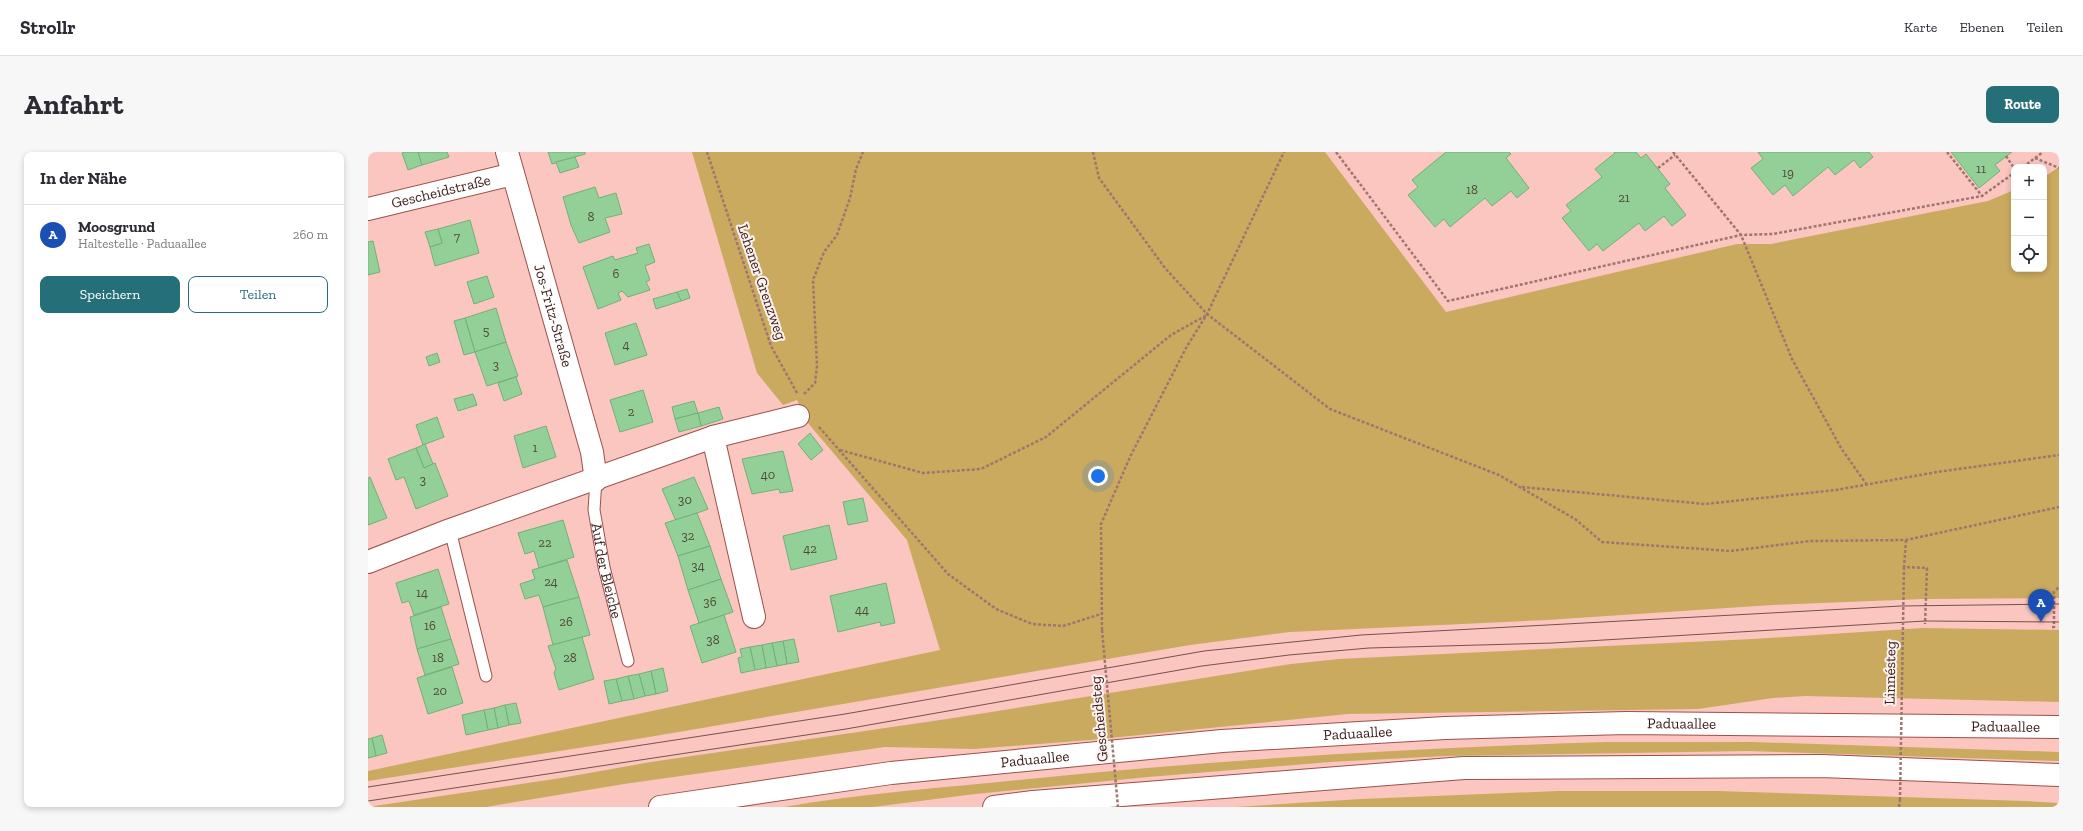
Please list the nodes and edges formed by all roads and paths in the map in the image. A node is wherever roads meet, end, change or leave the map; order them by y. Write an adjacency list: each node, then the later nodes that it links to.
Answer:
1 (506, 152): 16 (main road, Jos-Fritz-Straße)
2 (707, 152): 22 (path, Lehener Grenzweg)
3 (863, 152): 22 (path)
4 (1093, 152): 21 (path)
5 (1284, 152): 21 (path, Gescheidsteg)
6 (1336, 152): 20 (path)
7 (1947, 152): 18 (path)
8 (2044, 152): 11 (path)
9 (1674, 153): 14 (path); 20 (path)
10 (2006, 156): 12 (path)
11 (2035, 158): 13 (path); 15 (path)
12 (2011, 164)
13 (2027, 164)
14 (1658, 168)
15 (2059, 168)
16 (513, 174): 19 (main road, Gescheidstraße); 26 (main road, Jos-Fritz-Straße)
17 (2011, 175): 18 (path)
18 (1982, 196): 20 (path)
19 (368, 209)
20 (1741, 235): 27 (path)
21 (1207, 314): 24 (path); 28 (path); 35 (path, Gescheidsteg)
22 (805, 413): 23 (main road); 24 (path, Lehener Grenzweg)
23 (713, 437): 26 (main road); 36 (main road)
24 (840, 450): 35 (path, Lehener Grenzweg)
25 (2059, 454): 27 (path)
26 (596, 480): 30 (main road); 39 (lane, Auf der Bleiche)
27 (1867, 484): 28 (path)
28 (1520, 487): 31 (path)
29 (2059, 507): 31 (path)
30 (450, 530): 32 (main road); 40 (lane)
31 (1906, 540): 33 (path, Linnésteg)
32 (368, 562)
33 (1904, 567): 37 (path); 46 (path, Linnésteg, bridge)
34 (2059, 587): 38 (path)
35 (1101, 614): 45 (path, Gescheidsteg, bridge)
36 (754, 617)
37 (1925, 624)
38 (2052, 627)
39 (628, 661)
40 (486, 676)
41 (2059, 727): 43 (main road, Paduaallee)
42 (2059, 775): 44 (main road)
43 (660, 807)
44 (994, 807)
45 (1118, 807)
46 (1899, 807)

